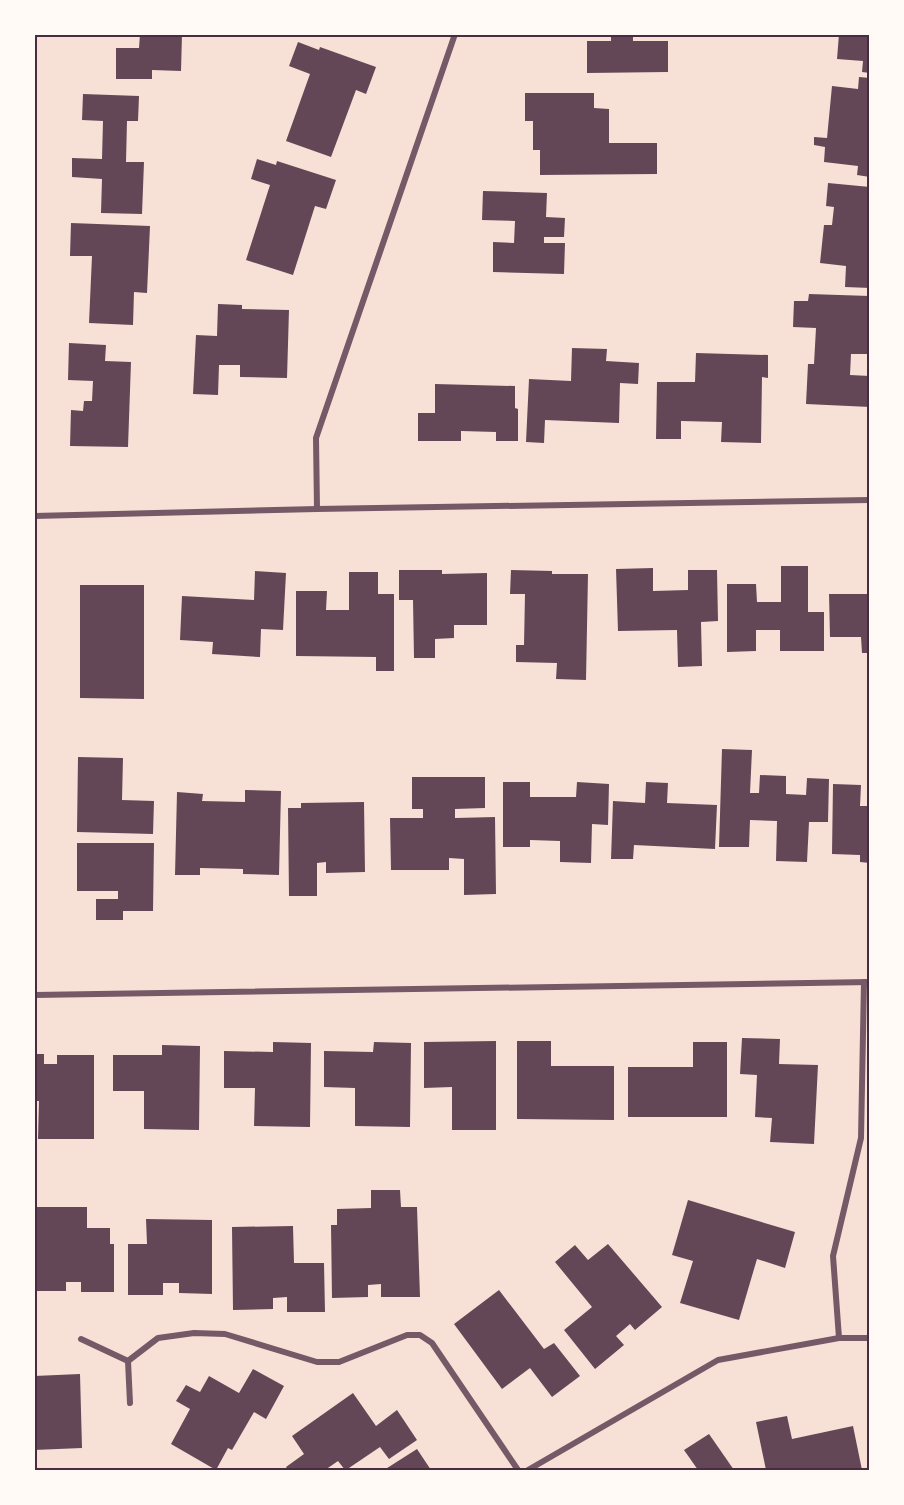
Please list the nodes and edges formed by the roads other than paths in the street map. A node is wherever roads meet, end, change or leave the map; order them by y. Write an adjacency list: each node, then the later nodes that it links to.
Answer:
1 (455, 34): 3 (street)
2 (870, 500): 3 (street)
3 (317, 509): 4 (street)
4 (34, 516)
5 (867, 982): 6 (street); 7 (street)
6 (34, 995)
7 (839, 1338): 8 (street); 13 (street)
8 (870, 1338)
9 (81, 1339): 10 (street)
10 (128, 1361): 11 (street); 12 (street)
11 (130, 1403)
12 (518, 1470)
13 (528, 1470)

